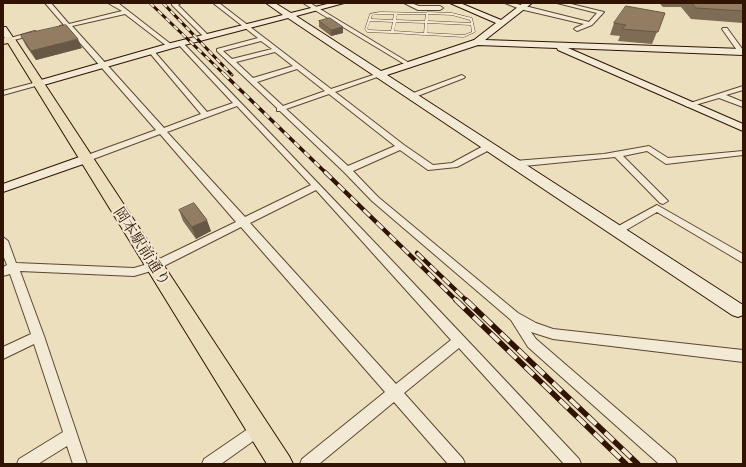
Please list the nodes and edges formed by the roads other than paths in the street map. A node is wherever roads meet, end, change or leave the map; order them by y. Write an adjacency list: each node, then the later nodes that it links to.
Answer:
1 (48, 3): 25 (street)
2 (111, 3): 15 (street)
3 (178, 3): 36 (street)
4 (216, 3): 26 (street)
5 (270, 3): 18 (street)
6 (306, 3): 14 (street)
7 (340, 3): 14 (street)
8 (407, 3): 13 (street)
9 (454, 3): 22 (street)
10 (508, 3): 12 (street)
11 (560, 3): 24 (street)
12 (525, 6): 22 (street); 24 (street)
13 (440, 8)
14 (317, 9): 18 (street); 33 (street)
15 (125, 12): 25 (street); 41 (street)
16 (396, 13): 17 (lane); 19 (lane); 20 (lane)
17 (427, 13): 21 (lane); 23 (lane)
18 (290, 16): 26 (street); 50 (street)
19 (369, 20): 20 (lane); 32 (lane)
20 (394, 21): 21 (lane); 34 (lane)
21 (426, 22): 23 (lane); 35 (lane)
22 (502, 23): 39 (street)
23 (472, 24): 35 (lane)
24 (590, 24): 29 (street)
25 (67, 26): 28 (street); 48 (street)
26 (247, 26): 36 (street); 37 (street)
27 (3, 29): 38 (street, 岡本駅前通り)
28 (53, 29)
29 (577, 29)
30 (725, 29): 45 (street)
31 (45, 31): 38 (street)
32 (368, 31): 33 (lane); 34 (lane)
33 (357, 33): 47 (street)
34 (392, 33): 35 (lane)
35 (425, 35)
36 (207, 37): 40 (street)
37 (262, 39): 43 (street); 46 (street)
38 (6, 40): 53 (main road, 岡本駅前通り)
39 (477, 42): 42 (street); 47 (street)
40 (180, 43): 41 (street); 59 (street)
41 (170, 46): 44 (street)
42 (558, 46): 45 (street); 60 (street)
43 (276, 50): 46 (street); 49 (street)
44 (151, 51): 48 (street); 63 (street)
45 (742, 52)
46 (232, 62): 52 (street)
47 (408, 64): 50 (street)
48 (103, 65): 53 (street); 65 (street)
49 (298, 67): 52 (street); 55 (street)
50 (378, 74): 55 (street); 57 (street)
51 (462, 77): 57 (street)
52 (252, 81): 62 (street)
53 (37, 84): 56 (street); 70 (main road, 岡本駅前通り)
54 (743, 88): 58 (street)
55 (330, 92): 62 (street); 67 (street)
56 (3, 93)
57 (412, 95): 66 (street)
58 (719, 95): 60 (street); 61 (street)
59 (236, 104): 63 (street); 73 (street)
60 (688, 105): 64 (street)
61 (743, 105)
62 (280, 109): 72 (street)
63 (206, 115): 65 (street)
64 (743, 128)
65 (161, 131): 70 (street); 76 (street)
66 (490, 146): 67 (street); 71 (street)
67 (401, 147): 72 (street)
68 (618, 154): 69 (street); 71 (street); 75 (street)
69 (743, 154)
70 (85, 159): 74 (street); 80 (main road, 岡本駅前通り)
71 (514, 164): 77 (street)
72 (347, 170): 83 (street)
73 (317, 186): 76 (street); 85 (street)
74 (3, 188)
75 (663, 201)
76 (243, 222): 80 (street); 88 (street)
77 (617, 231): 79 (street); 82 (street)
78 (3, 241): 81 (street)
79 (743, 259)
80 (154, 266): 81 (street); 89 (main road, 岡本駅前通り)
81 (8, 270): 84 (street)
82 (738, 310)
83 (514, 316): 87 (street); 98 (street)
84 (38, 336): 86 (street); 90 (street)
85 (460, 340): 88 (street); 97 (street)
86 (3, 353)
87 (743, 356)
88 (396, 393): 95 (street); 96 (street)
89 (258, 429): 93 (street); 94 (main road, 岡本駅前通り)
90 (70, 436): 91 (street); 92 (street)
91 (24, 464)
92 (80, 464)
93 (209, 464)
94 (280, 464)
95 (307, 464)
96 (458, 464)
97 (574, 464)
98 (670, 464)

